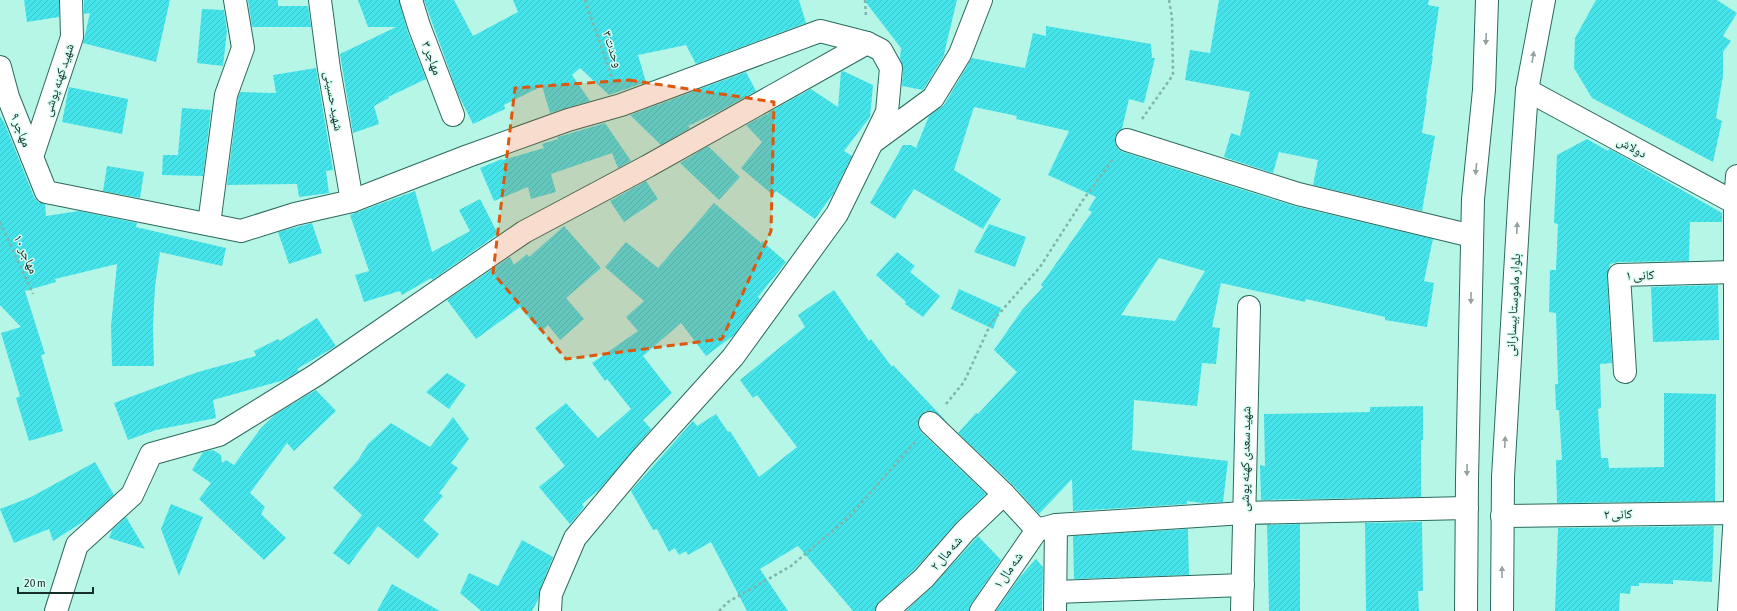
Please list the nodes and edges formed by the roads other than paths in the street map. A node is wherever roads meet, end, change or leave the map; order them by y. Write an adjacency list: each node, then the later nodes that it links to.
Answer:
1 (71, 0): 14 (street, شهید کهنه پوشی)
2 (235, 0): 18 (street)
3 (320, 0): 16 (street, شهید حسینی)
4 (411, 0): 11 (street, مهاجر ۳)
5 (980, 0): 13 (street)
6 (1487, 0): 19 (street, one-way to 19)
7 (1544, 0): 10 (street, بلوار ماموستا بیسارانی, one-way to 7)
8 (867, 43): 13 (street); 16 (street); 33 (street)
9 (0, 67): 14 (street, مهاجر ۹)
10 (1527, 90): 17 (street, دولاش); 28 (street, بلوار ماموستا بیسارانی, one-way to 10)
11 (454, 115)
12 (1127, 140): 19 (street)
13 (870, 144): 34 (street)
14 (32, 157): 18 (street, مهاجر ۹)
15 (1737, 176): 17 (street)
16 (352, 201): 18 (street)
17 (1736, 203): 20 (street)
18 (209, 224)
19 (1472, 236): 25 (street, one-way to 25)
20 (1735, 272): 22 (street, کانی ۱); 27 (street)
21 (1249, 307): 26 (street, شهید سعدی کهنه پوشی)
22 (1626, 372)
23 (930, 423): 24 (street)
24 (1004, 494): 29 (street); 35 (street, شه مال ۲)
25 (1467, 508): 26 (street); 38 (street)
26 (1244, 513): 29 (street); 30 (street, شهید سعدی کهنه پوشی)
27 (1736, 513): 28 (street, کانی ۲); 32 (street)
28 (1502, 516): 39 (street, بلوار ماموستا بیسارانی, one-way to 28)
29 (1046, 527): 31 (street); 36 (street, شه مال ۱)
30 (1243, 585): 31 (street); 37 (street, شهید سعدی کهنه پوشی)
31 (1055, 602)
32 (1732, 602)
33 (56, 611)
34 (550, 611)
35 (887, 611)
36 (981, 611)
37 (1242, 611)
38 (1466, 611)
39 (1502, 611)

